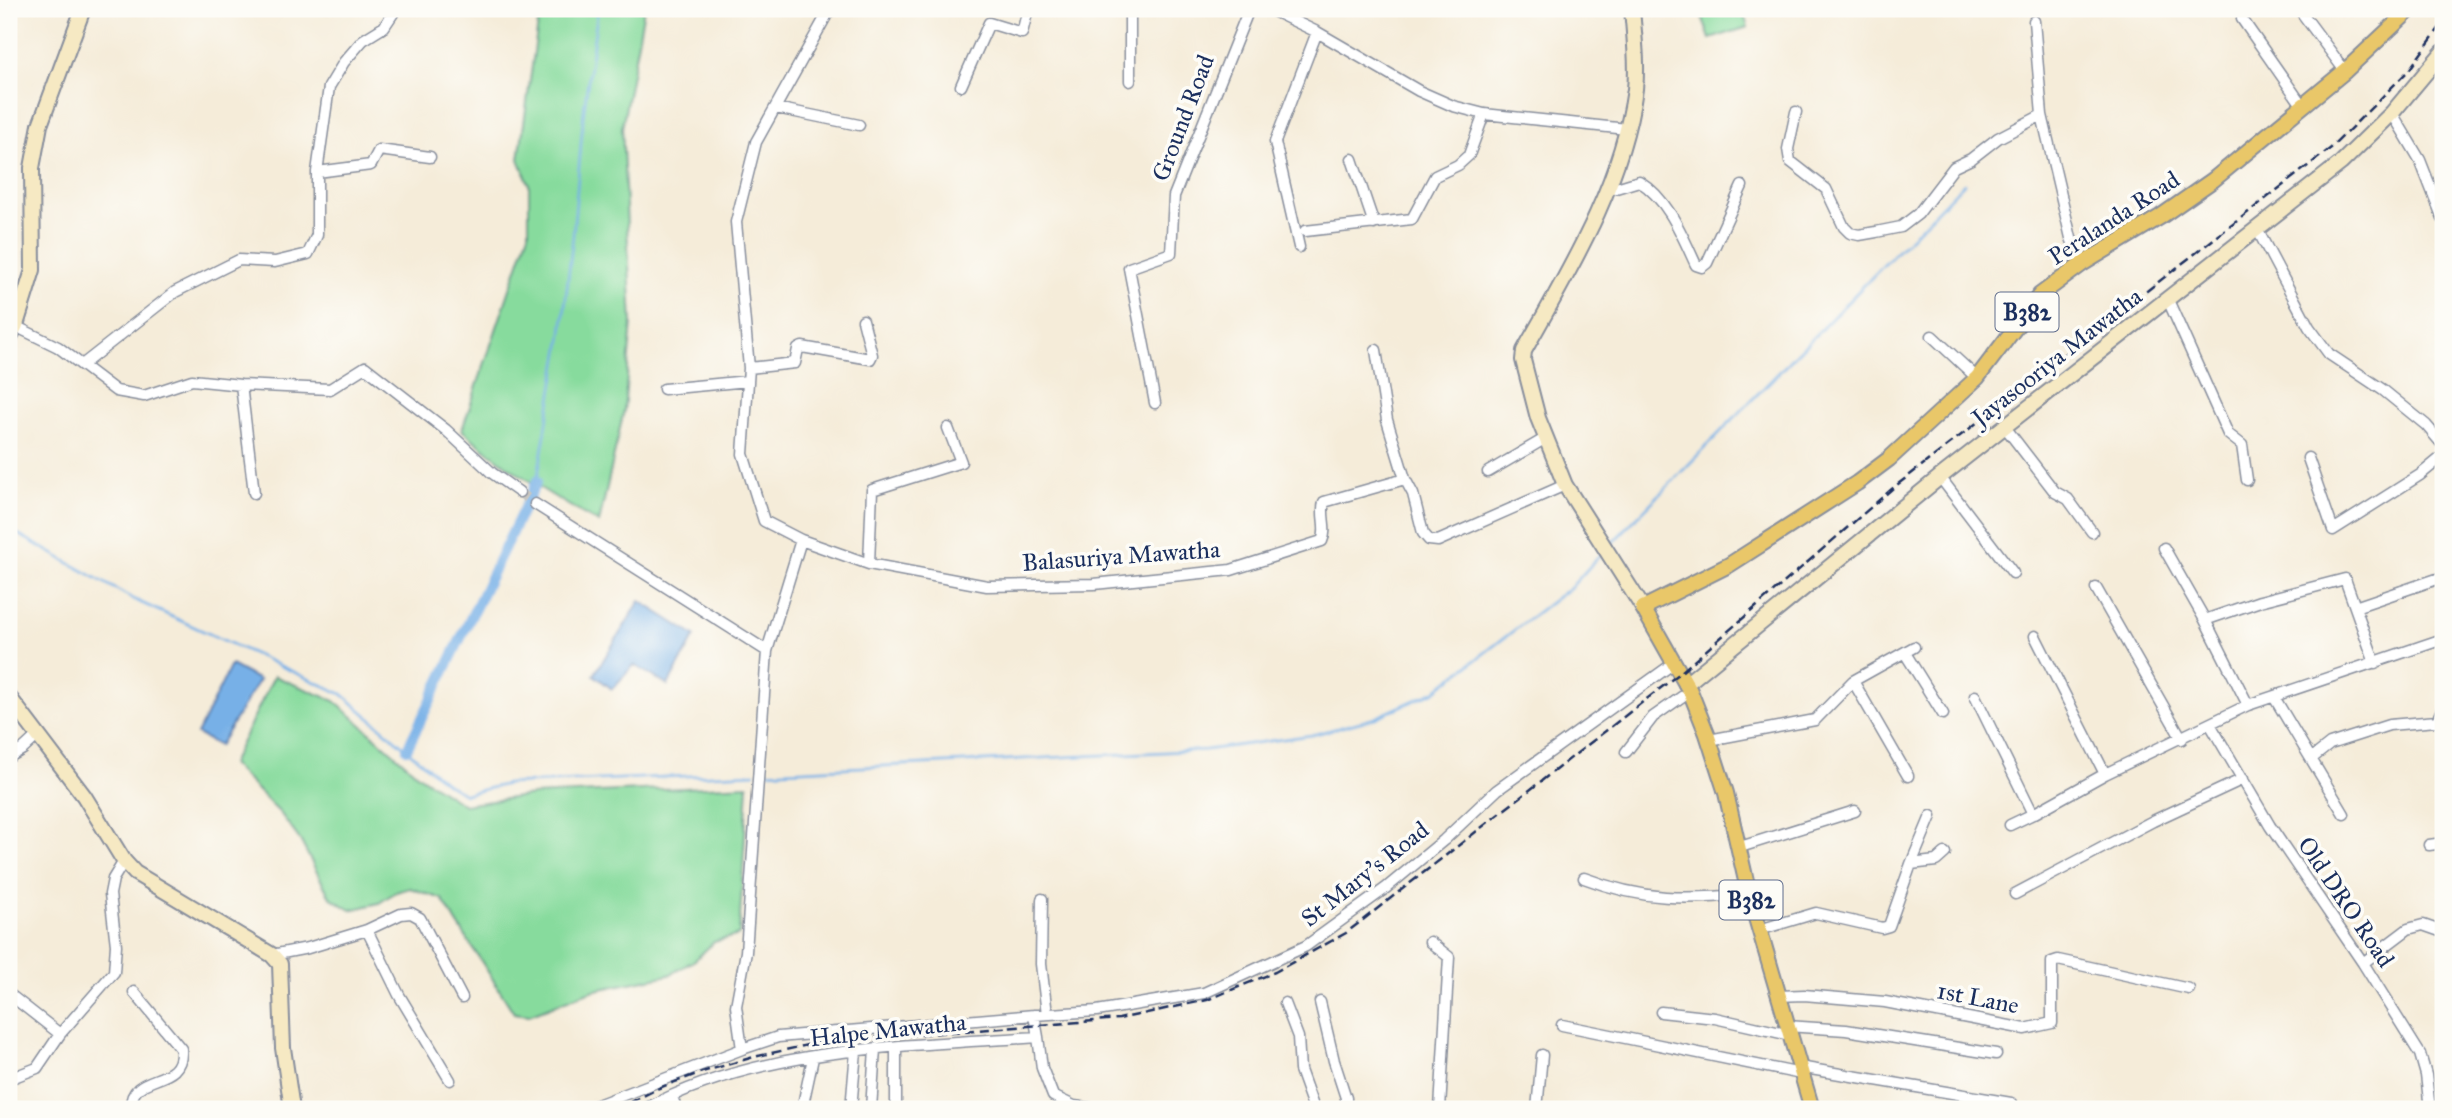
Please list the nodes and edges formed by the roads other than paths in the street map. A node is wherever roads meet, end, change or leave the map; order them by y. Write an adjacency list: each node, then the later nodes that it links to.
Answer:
1 (83, 9): 39 (street)
2 (396, 9): 28 (street)
3 (830, 9): 19 (street, Balasuriya Mawatha)
4 (1028, 9): 17 (street)
5 (1130, 9): 16 (street)
6 (1249, 9): 49 (street, Ground Road)
7 (1269, 9): 13 (street)
8 (1632, 9): 25 (street)
9 (2299, 9): 15 (street)
10 (2411, 9): 15 (main road, Peralanda Road / B382)
11 (2242, 19): 18 (street)
12 (2034, 21): 23 (street)
13 (1317, 32): 22 (street); 35 (street)
14 (2443, 52): 21 (street, Jayasooriya Mawatha)
15 (2345, 71): 18 (main road, Peralanda Road / B382)
16 (1130, 81)
17 (961, 86)
18 (2302, 105): 36 (main road, Peralanda Road / B382)
19 (776, 108): 24 (street); 44 (street, Balasuriya Mawatha)
20 (1796, 112): 23 (street)
21 (2392, 113): 31 (street); 33 (street, Jayasooriya Mawatha)
22 (1484, 114): 25 (street); 32 (street)
23 (2042, 115): 36 (street)
24 (859, 125)
25 (1627, 129): 30 (street)
26 (430, 156): 28 (street)
27 (1352, 159): 32 (street)
28 (317, 172): 43 (street)
29 (1742, 186): 30 (street)
30 (1609, 187): 52 (street)
31 (2443, 219)
32 (1374, 224): 34 (street)
33 (2257, 229): 37 (street, Jayasooriya Mawatha); 53 (street)
34 (1304, 231)
35 (1299, 247)
36 (2082, 264): 45 (main road, Peralanda Road / B382)
37 (2168, 299): 50 (street, Jayasooriya Mawatha); 59 (street)
38 (863, 320): 44 (street)
39 (12, 325): 41 (street); 43 (street)
40 (1932, 336): 45 (street)
41 (9, 339)
42 (1376, 350): 58 (street)
43 (82, 365): 47 (street)
44 (749, 368): 46 (street, Balasuriya Mawatha)
45 (1977, 378): 72 (main road, Peralanda Road / B382)
46 (748, 381): 48 (street); 65 (street, Balasuriya Mawatha)
47 (241, 386): 61 (street); 62 (street)
48 (664, 389)
49 (1155, 403)
50 (2005, 427): 57 (street, Jayasooriya Mawatha); 64 (street)
51 (948, 428): 67 (street)
52 (1546, 438): 56 (street); 60 (street)
53 (2443, 445)
54 (2443, 456): 55 (street)
55 (2308, 458)
56 (1488, 472)
57 (1940, 477): 68 (street); 80 (street, Jayasooriya Mawatha)
58 (1405, 479): 60 (street); 67 (street, Balasuriya Mawatha)
59 (2247, 480)
60 (1565, 485): 72 (street)
61 (519, 492)
62 (254, 493)
63 (535, 504): 76 (street)
64 (2092, 532)
65 (801, 540): 67 (street, Balasuriya Mawatha); 76 (street)
66 (2164, 548): 73 (street)
67 (869, 564)
68 (2013, 573)
69 (2443, 578): 71 (street)
70 (2096, 588): 89 (street)
71 (2355, 607): 73 (street); 78 (street)
72 (1643, 608): 77 (main road, B382)
73 (2204, 620): 84 (street)
74 (2035, 636): 94 (street)
75 (2443, 639): 78 (street)
76 (767, 651): 133 (street)
77 (1674, 663): 80 (main road, B382); 126 (street, St Mary's Road)
78 (2375, 663): 83 (street)
79 (1853, 681): 86 (street); 90 (street); 95 (street)
80 (1688, 687): 90 (main road, B382); 91 (street)
81 (1975, 696): 98 (street)
82 (9, 697): 88 (street)
83 (2274, 697): 84 (street); 93 (street)
84 (2248, 705): 87 (street)
85 (2443, 707): 93 (street)
86 (1943, 714)
87 (2215, 721): 89 (street); 96 (street, Old DRO Road)
88 (38, 735): 92 (street); 106 (street)
89 (2182, 739): 94 (street)
90 (1709, 740): 104 (main road, B382)
91 (1626, 752)
92 (9, 757)
93 (2311, 760): 99 (street)
94 (2105, 774): 98 (street)
95 (1908, 776)
96 (2243, 779): 110 (street); 117 (street, Old DRO Road)
97 (1855, 811): 104 (street)
98 (2033, 814): 101 (street)
99 (2344, 814)
100 (1931, 816): 107 (street)
101 (2010, 825)
102 (2443, 843): 103 (street)
103 (2429, 845)
104 (1737, 848): 109 (main road, B382)
105 (1945, 853): 107 (street)
106 (124, 861): 116 (street); 130 (street)
107 (1911, 864): 113 (street)
108 (1584, 877): 109 (street)
109 (1749, 894): 113 (main road, B382)
110 (2015, 894)
111 (1042, 899): 126 (street)
112 (367, 930): 116 (street); 122 (street); 141 (street)
113 (1759, 930): 121 (main road, B382)
114 (2443, 932): 117 (street)
115 (1430, 942): 157 (street)
116 (272, 956): 146 (street)
117 (2363, 963): 160 (street, Old DRO Road)
118 (2189, 989): 121 (street, 1st Lane)
119 (134, 992): 145 (street)
120 (9, 994): 130 (street)
121 (1778, 996): 129 (main road, B382)
122 (462, 998)
123 (1320, 1002): 156 (street)
124 (1285, 1003): 155 (street)
125 (1661, 1012): 129 (street)
126 (1047, 1014): 127 (street, St Mary's Road)
127 (1034, 1015): 131 (street); 133 (street, St Mary's Road)
128 (1562, 1025): 139 (street)
129 (1788, 1030): 136 (street); 139 (main road, B382)
130 (60, 1034): 140 (street)
131 (1038, 1037): 132 (street, Halpe Mawatha); 144 (street)
132 (896, 1047): 134 (street, Halpe Mawatha); 153 (street)
133 (742, 1049): 147 (street, St Mary's Road)
134 (874, 1049): 135 (street, Halpe Mawatha); 152 (street)
135 (856, 1051): 138 (street, Halpe Mawatha); 151 (street)
136 (1996, 1054)
137 (1542, 1055): 158 (street)
138 (813, 1058): 142 (street, Halpe Mawatha); 150 (street)
139 (1800, 1070): 143 (street); 159 (main road, B382)
140 (9, 1079)
141 (450, 1080)
142 (672, 1096): 148 (street, Halpe Mawatha); 149 (street)
143 (2011, 1103)
144 (1073, 1107): 154 (street)
145 (131, 1109)
146 (292, 1109)
147 (587, 1109)
148 (645, 1109)
149 (676, 1109)
150 (802, 1109)
151 (851, 1109)
152 (871, 1109)
153 (896, 1109)
154 (1096, 1109)
155 (1314, 1109)
156 (1346, 1109)
157 (1440, 1109)
158 (1537, 1109)
159 (1812, 1109)
160 (2430, 1109)

